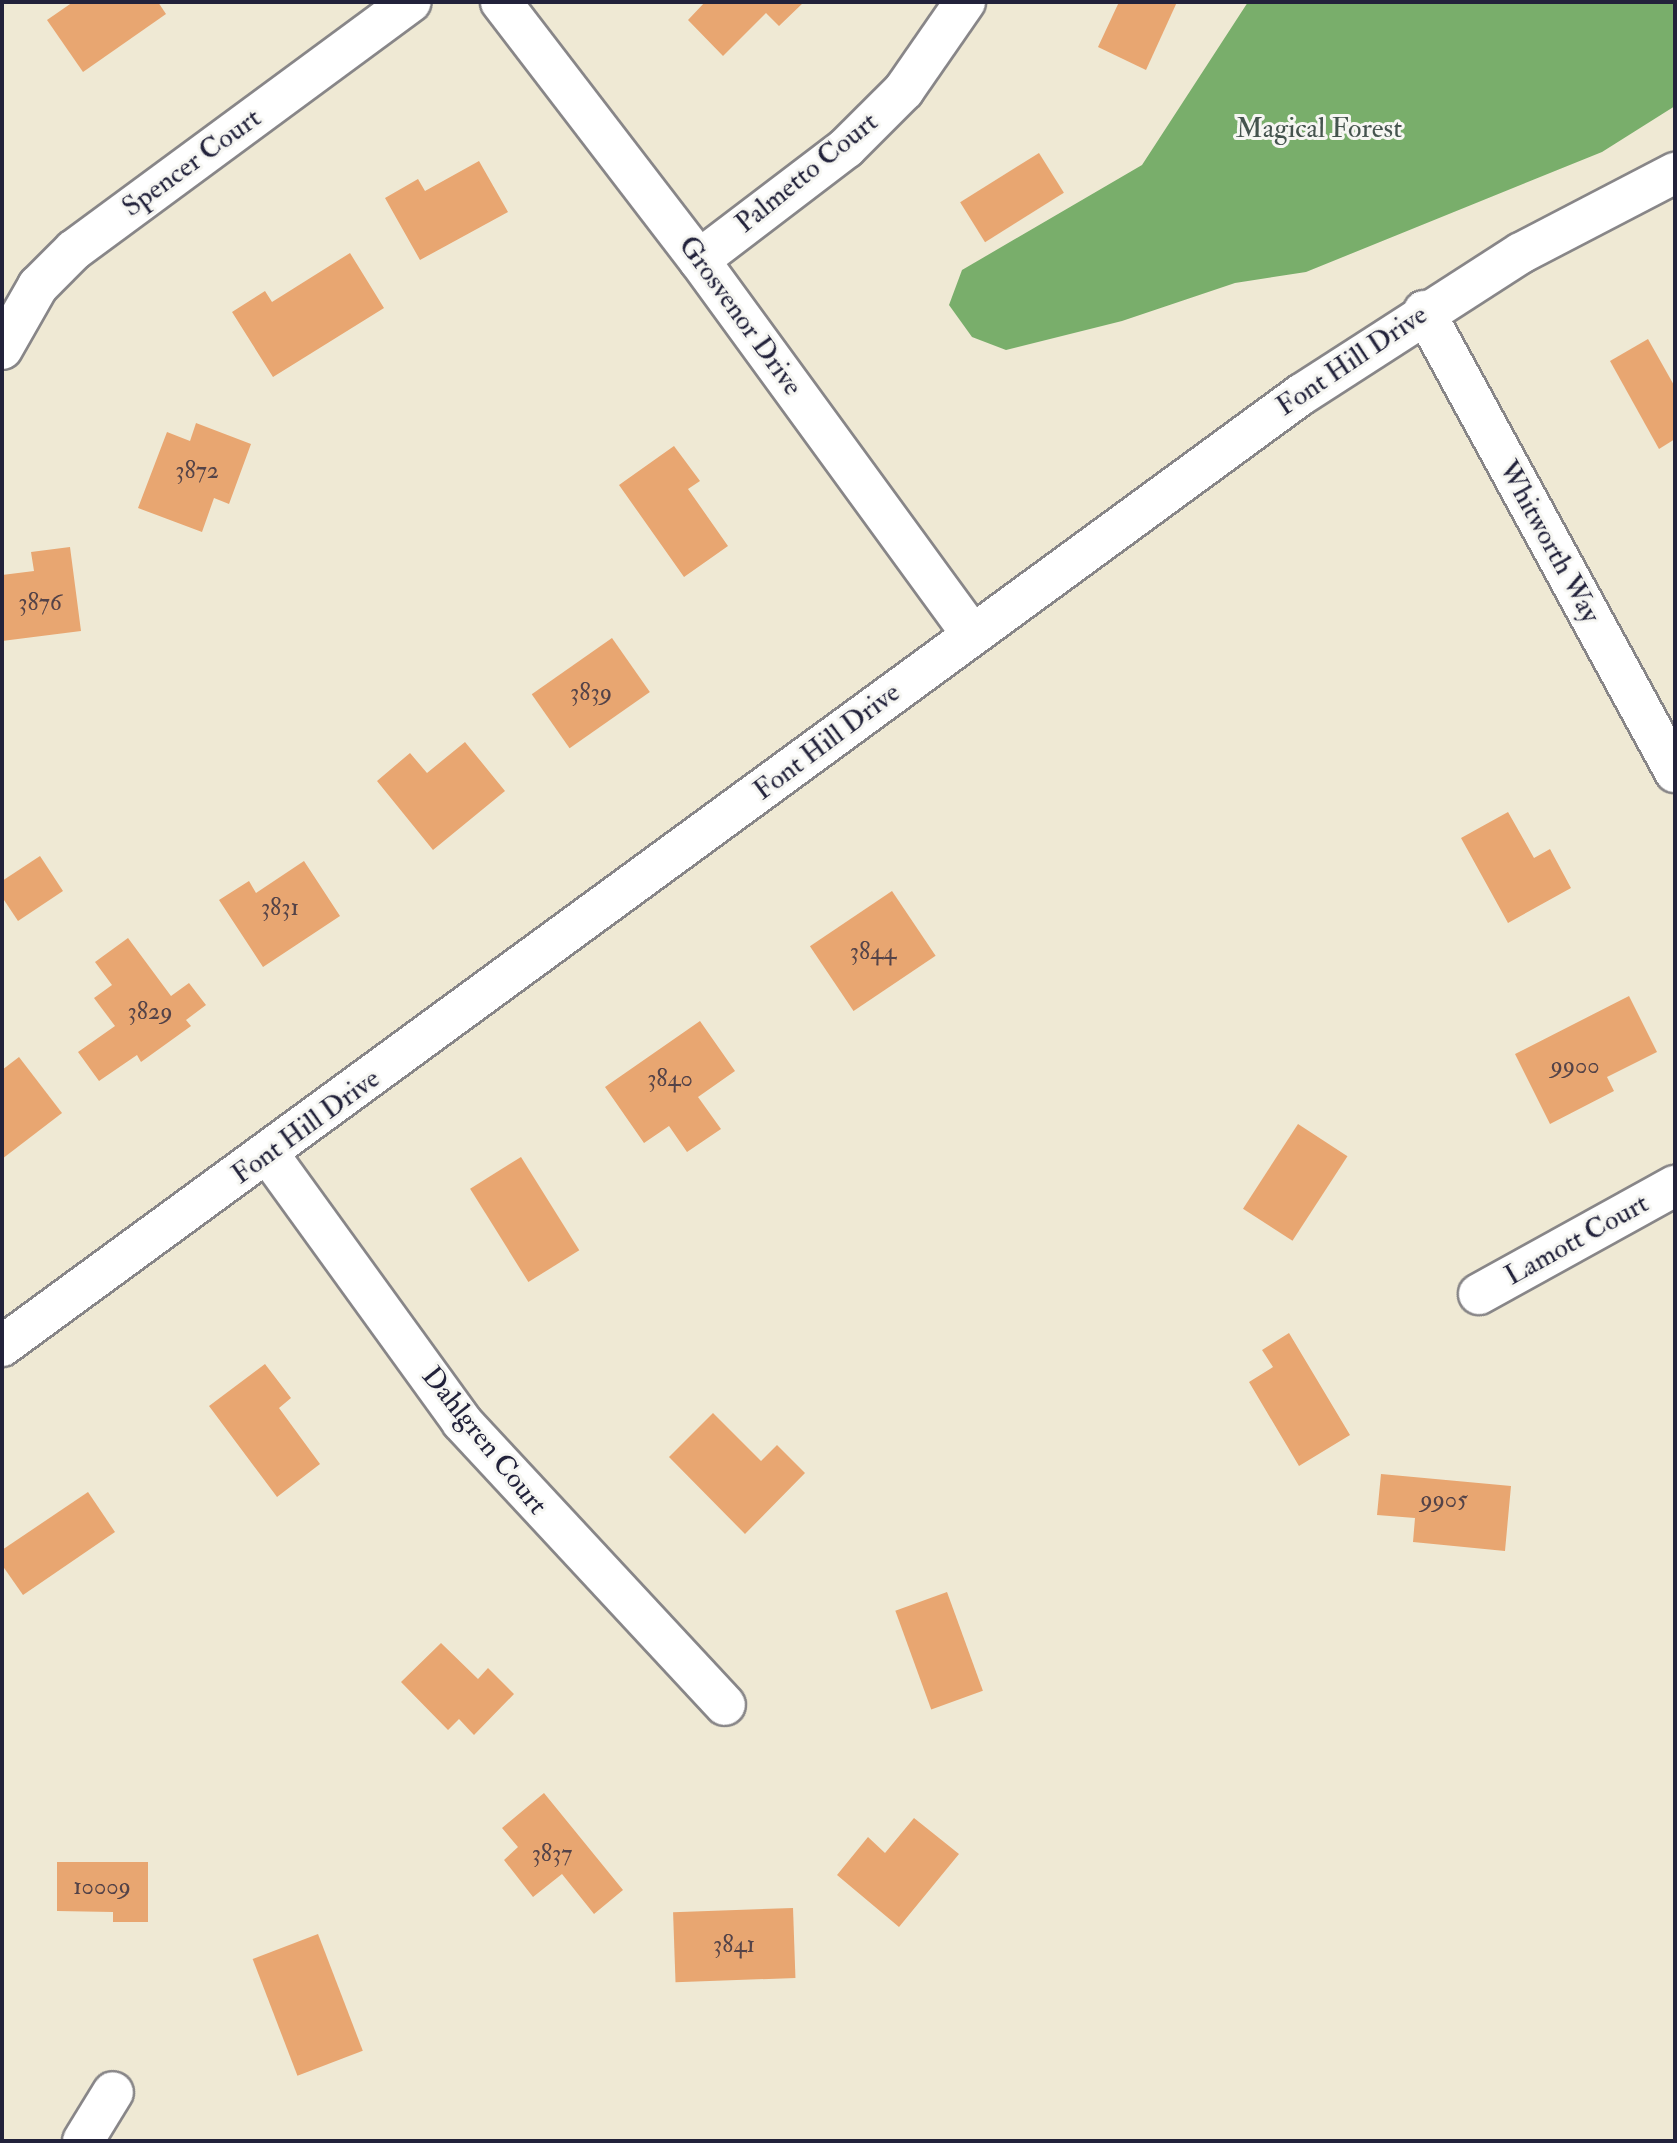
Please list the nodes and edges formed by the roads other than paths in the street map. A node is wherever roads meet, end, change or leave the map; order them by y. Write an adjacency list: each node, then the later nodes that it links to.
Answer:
1 (410, 2): 7 (street, Spencer Court)
2 (501, 2): 5 (street, Grosvenor Drive)
3 (965, 2): 5 (street, Palmetto Court)
4 (1675, 173): 6 (street, Font Hill Drive)
5 (699, 260): 8 (street, Grosvenor Drive)
6 (1424, 311): 8 (street, Font Hill Drive); 9 (street, Whitworth Way)
7 (2, 349)
8 (972, 635): 10 (street, Font Hill Drive)
9 (1675, 772)
10 (269, 1155): 13 (street, Font Hill Drive); 14 (street, Dahlgren Court)
11 (1675, 1186): 12 (street, Lamott Court)
12 (1479, 1294)
13 (2, 1346)
14 (725, 1705)
15 (113, 2092): 16 (street)
16 (83, 2141)

